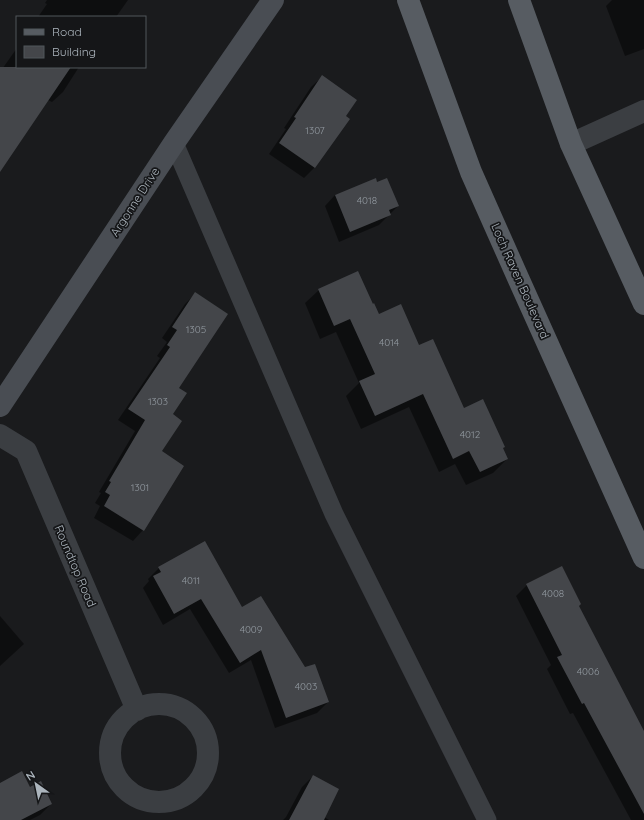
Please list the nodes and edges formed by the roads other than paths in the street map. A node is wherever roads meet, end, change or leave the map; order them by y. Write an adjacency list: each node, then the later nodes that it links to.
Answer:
1 (272, 0): 5 (main road, Argonne Drive)
2 (408, 0): 10 (main road, Loch Raven Boulevard)
3 (519, 0): 6 (main road)
4 (644, 111): 6 (street)
5 (174, 143): 8 (main road, Argonne Drive); 12 (lane)
6 (571, 144): 7 (main road)
7 (644, 304)
8 (0, 406)
9 (0, 435): 11 (street, Roundtop Road)
10 (644, 558)
11 (136, 710): 11 (street)
12 (487, 820)

